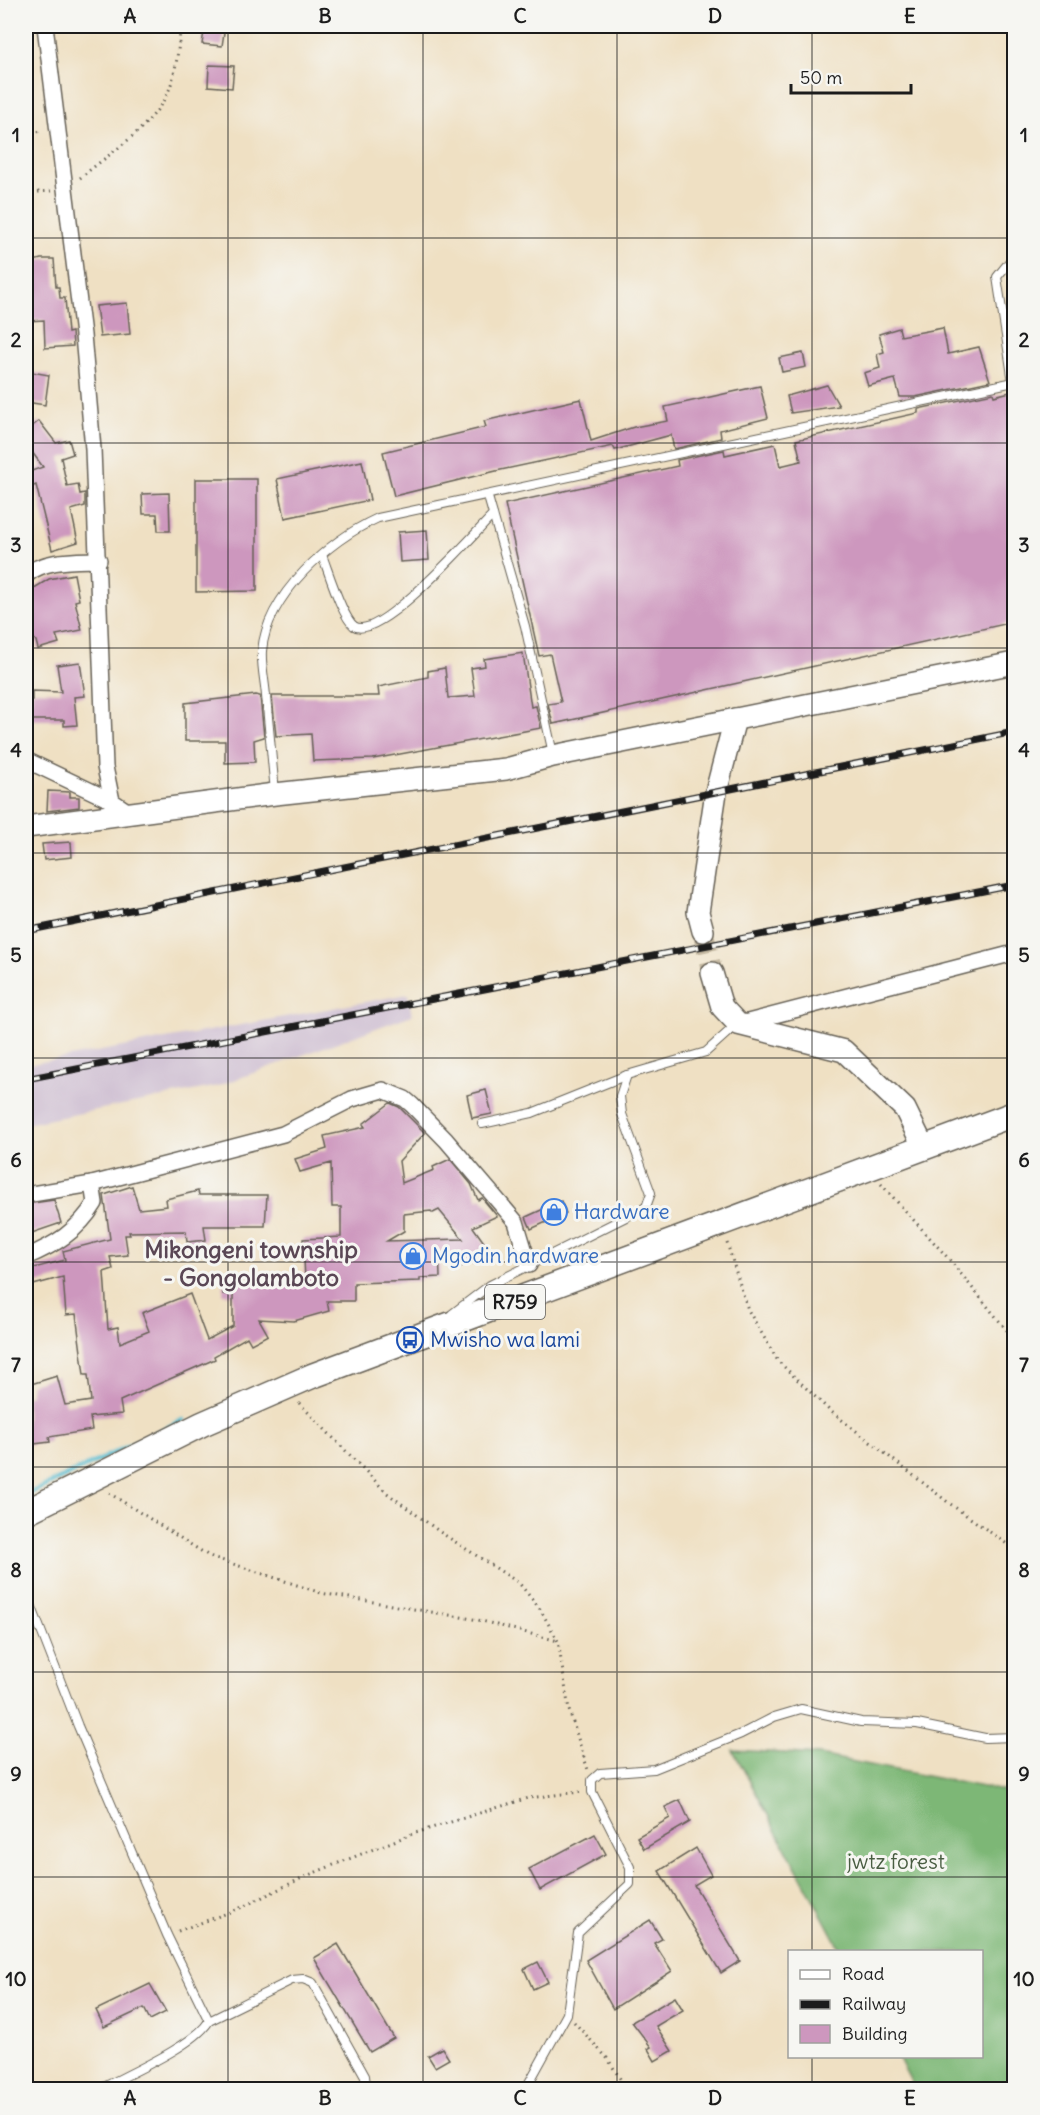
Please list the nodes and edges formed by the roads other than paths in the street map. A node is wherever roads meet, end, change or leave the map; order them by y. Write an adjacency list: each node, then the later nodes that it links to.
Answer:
1 (45, 26): 7 (street)
2 (1014, 256): 3 (lane)
3 (1014, 382): 4 (lane)
4 (488, 497): 5 (lane); 6 (lane)
5 (493, 515): 6 (lane); 11 (lane)
6 (322, 555): 13 (lane)
7 (99, 560): 8 (street); 14 (street)
8 (26, 575)
9 (1014, 663): 10 (street)
10 (735, 719): 11 (street); 17 (street)
11 (553, 756): 13 (street)
12 (26, 760): 14 (street)
13 (275, 794): 15 (street)
14 (112, 801): 15 (street)
15 (130, 813): 16 (street)
16 (26, 827)
17 (703, 931)
18 (1014, 953): 20 (street)
19 (712, 973): 20 (street)
20 (738, 1024): 21 (lane); 24 (street)
21 (627, 1075): 23 (lane); 28 (lane)
22 (1014, 1114): 24 (main road, R759)
23 (482, 1124)
24 (924, 1148): 29 (main road, R759)
25 (92, 1184): 26 (street); 27 (street); 28 (street)
26 (26, 1195)
27 (26, 1257)
28 (529, 1265): 29 (lane)
29 (420, 1338): 30 (main road, R759)
30 (26, 1512)
31 (26, 1592): 33 (lane)
32 (1014, 1737): 36 (lane)
33 (209, 2021): 34 (lane); 35 (lane)
34 (98, 2090)
35 (363, 2090)
36 (525, 2090)

